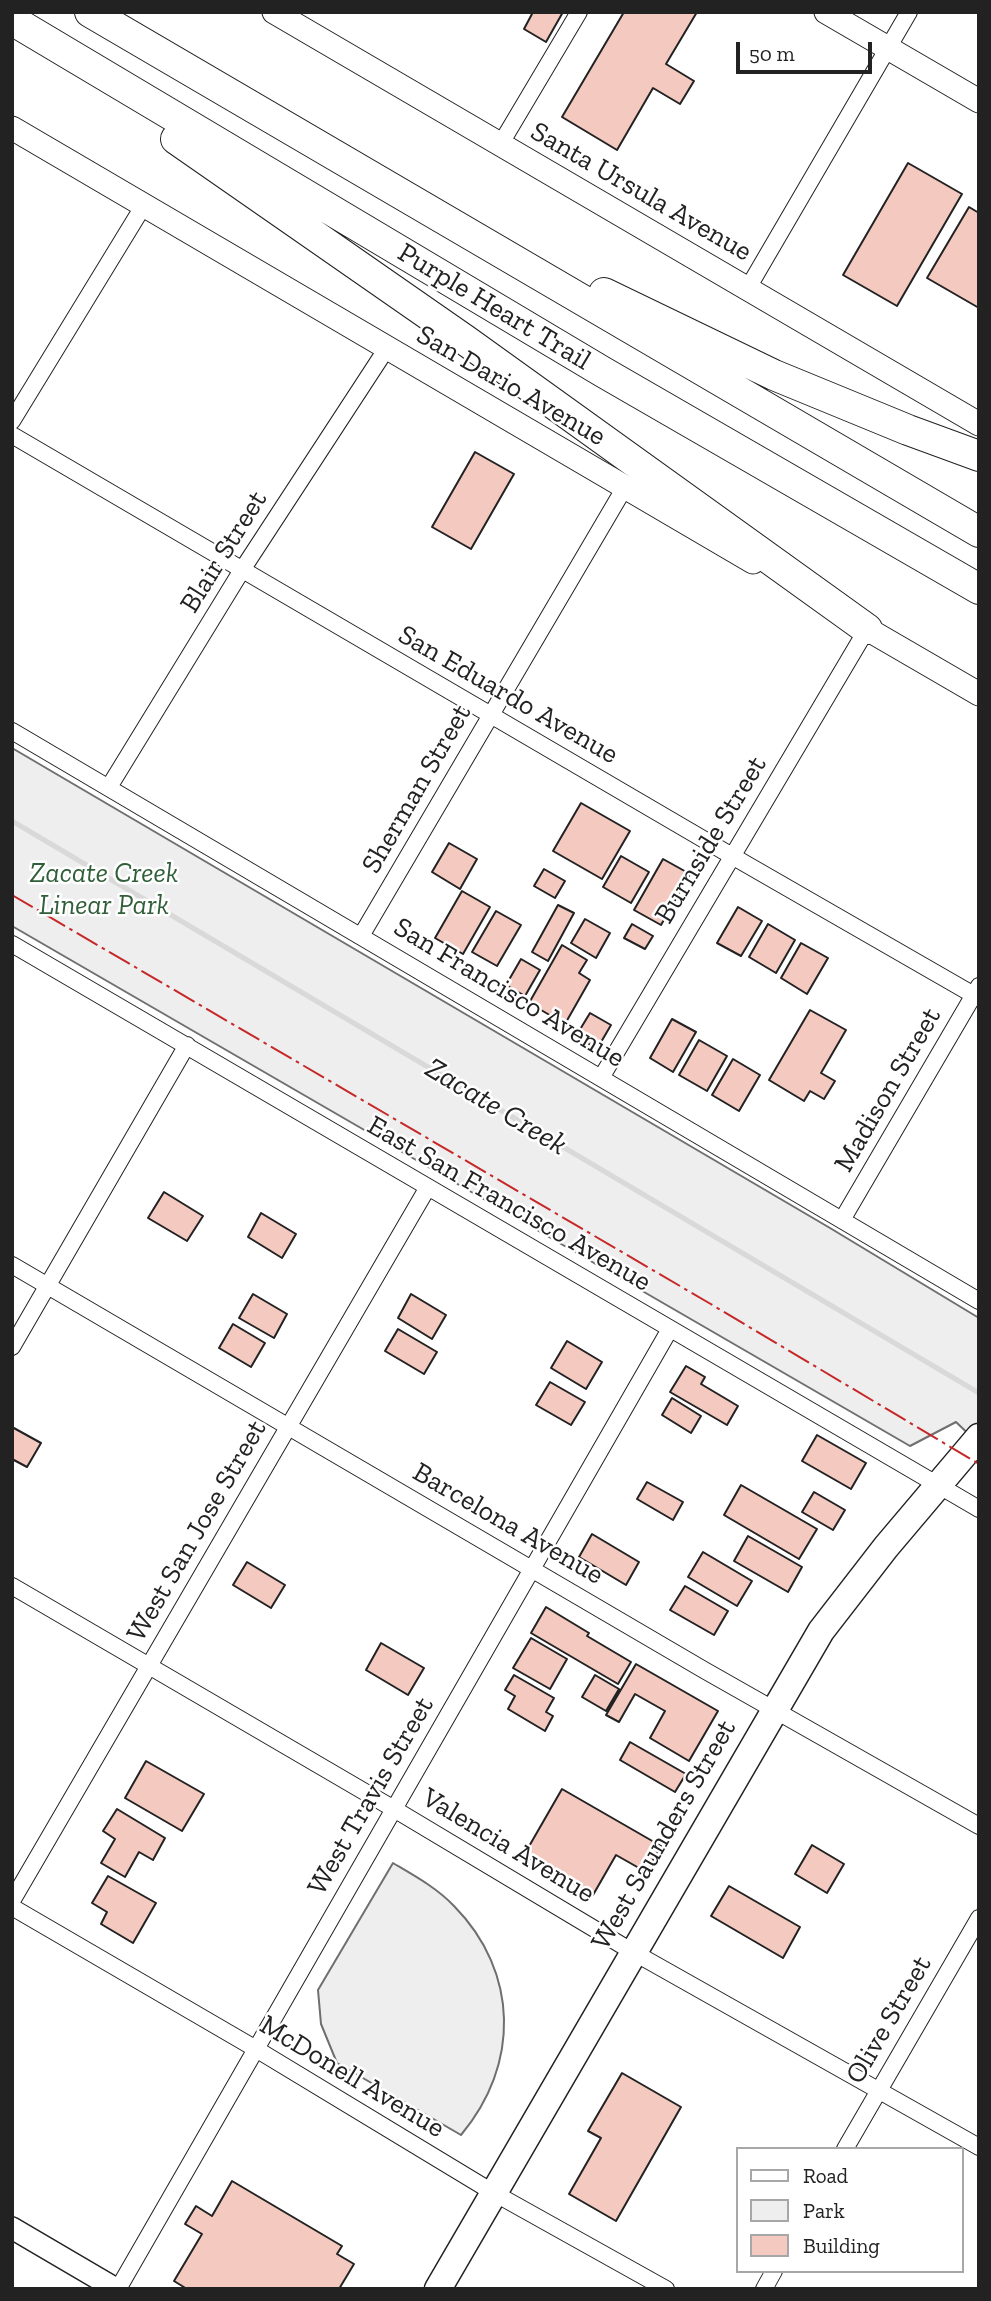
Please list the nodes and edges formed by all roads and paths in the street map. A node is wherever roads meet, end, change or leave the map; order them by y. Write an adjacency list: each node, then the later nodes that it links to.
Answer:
1 (90, 12): 11 (highway, Purple Heart Trail)
2 (274, 12): 10 (main road, Santa Ursula Avenue)
3 (579, 12): 10 (street)
4 (826, 12): 7 (main road)
5 (909, 12): 7 (street)
6 (12, 22): 22 (highway, Purple Heart Trail); 23 (highway)
7 (888, 48): 8 (main road); 13 (street)
8 (979, 101)
9 (12, 128): 12 (main road, San Dario Avenue)
10 (500, 145): 13 (main road, Santa Ursula Avenue)
11 (396, 191): 18 (highway); 20 (highway, Purple Heart Trail)
12 (144, 205): 14 (main road, San Dario Avenue); 15 (street)
13 (748, 288): 16 (main road, Santa Ursula Avenue)
14 (387, 348): 19 (main road, San Dario Avenue); 21 (street, Blair Street)
15 (12, 421)
16 (979, 424)
17 (12, 435): 21 (street, San Eduardo Avenue)
18 (979, 456)
19 (625, 487): 23 (main road, San Dario Avenue); 25 (street, Sherman Street)
20 (979, 532)
21 (243, 570): 25 (street, San Eduardo Avenue); 27 (street, Blair Street)
22 (979, 589)
23 (867, 629): 24 (main road, San Dario Avenue); 28 (street, Burnside Street)
24 (979, 694)
25 (490, 715): 28 (street, San Eduardo Avenue); 29 (street, Sherman Street)
26 (12, 731): 27 (street, San Francisco Avenue)
27 (109, 787): 29 (street, San Francisco Avenue)
28 (732, 856): 31 (street, San Eduardo Avenue); 33 (street, Burnside Street)
29 (361, 936): 33 (street, San Francisco Avenue)
30 (12, 944): 32 (street, East San Francisco Avenue)
31 (977, 993): 35 (street, Madison Street)
32 (187, 1045): 34 (street, East San Francisco Avenue); 37 (street)
33 (601, 1078): 35 (street, San Francisco Avenue)
34 (428, 1187): 39 (street, East San Francisco Avenue); 41 (street, West San Jose Street)
35 (842, 1220): 38 (street, San Francisco Avenue)
36 (12, 1265): 37 (street, Barcelona Avenue)
37 (48, 1286): 40 (street); 41 (street, Barcelona Avenue)
38 (979, 1301)
39 (670, 1329): 43 (street, East San Francisco Avenue); 45 (street, West Travis Street)
40 (12, 1347)
41 (289, 1426): 45 (street, Barcelona Avenue); 47 (street, West San Jose Street)
42 (977, 1439): 43 (main road, West Saunders Street)
43 (937, 1486): 44 (street, East San Francisco Avenue); 48 (main road, West Saunders Street)
44 (979, 1509)
45 (532, 1569): 48 (street, Barcelona Avenue); 49 (street, West Travis Street)
46 (12, 1586): 47 (street, Valencia Avenue)
47 (149, 1666): 49 (street, Valencia Avenue); 51 (street, West San Jose Street)
48 (774, 1709): 50 (street, Barcelona Avenue); 54 (main road, West Saunders Street)
49 (394, 1809): 54 (street, Valencia Avenue); 55 (street, West Travis Street)
50 (979, 1826)
51 (12, 1901)
52 (12, 1908): 55 (street, McDonell Avenue)
53 (979, 1918): 56 (street, Olive Street)
54 (633, 1952): 56 (street, Valencia Avenue); 59 (main road, West Saunders Street)
55 (256, 2049): 59 (street, McDonell Avenue); 62 (street, West Travis Street)
56 (879, 2090): 57 (street, Olive Street); 58 (street, Valencia Avenue)
57 (846, 2147)
58 (979, 2147)
59 (494, 2193): 63 (main road, West Saunders Street); 64 (street, McDonell Avenue)
60 (12, 2228): 62 (street)
61 (773, 2273): 65 (street)
62 (117, 2289)
63 (438, 2289)
64 (666, 2289)
65 (764, 2289)

